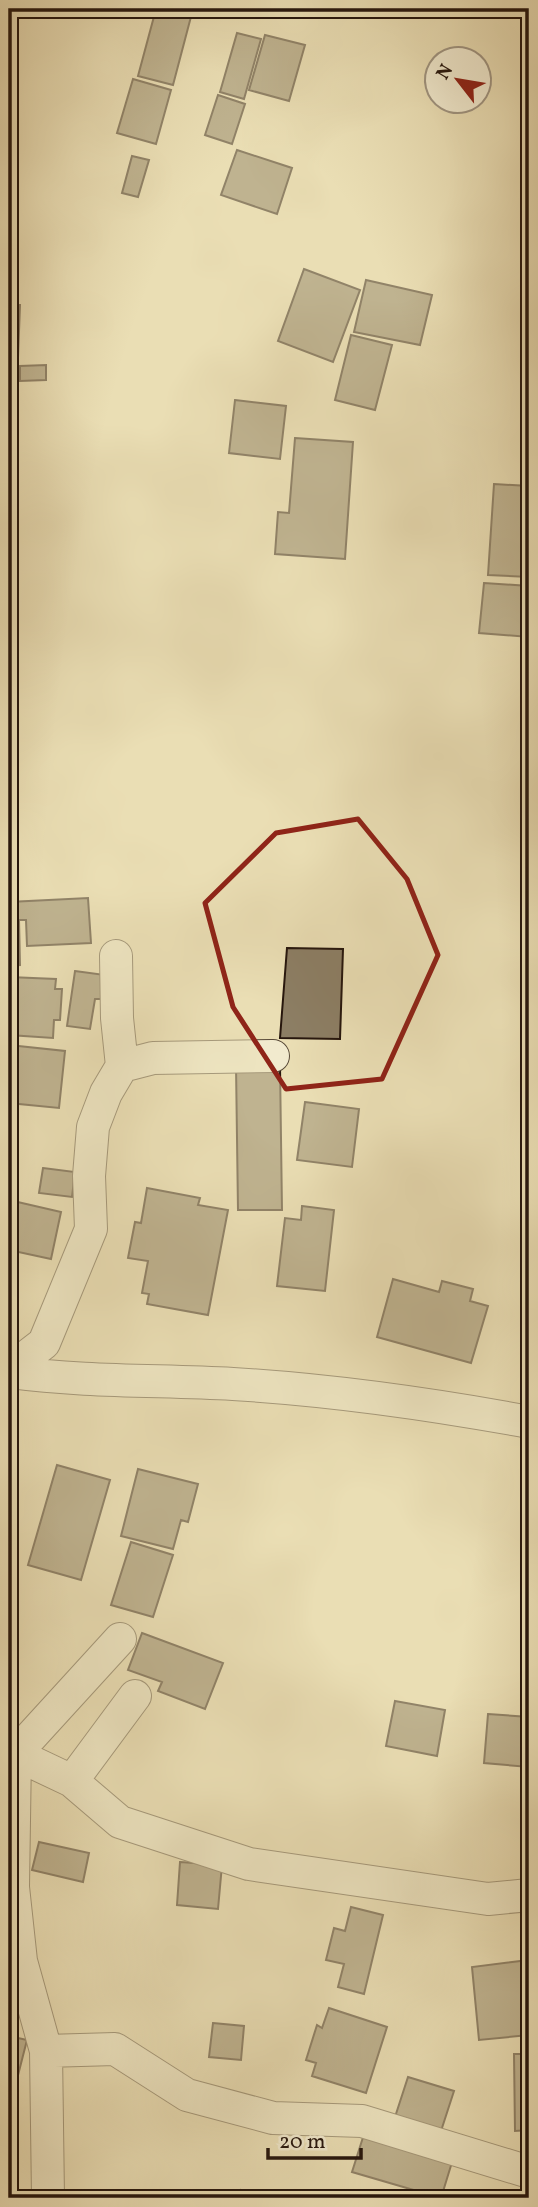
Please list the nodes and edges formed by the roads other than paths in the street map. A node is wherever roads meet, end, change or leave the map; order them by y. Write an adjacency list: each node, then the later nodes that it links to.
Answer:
1 (116, 956): 3 (street)
2 (273, 1056): 3 (street)
3 (122, 1066): 4 (street)
4 (9, 1371): 5 (street)
5 (529, 1422)
6 (120, 1639): 8 (street)
7 (135, 1696): 9 (street)
8 (12, 1754): 9 (street); 11 (street)
9 (72, 1781): 10 (street)
10 (529, 1895)
11 (46, 2051): 12 (street); 13 (street)
12 (529, 2172)
13 (48, 2198)

